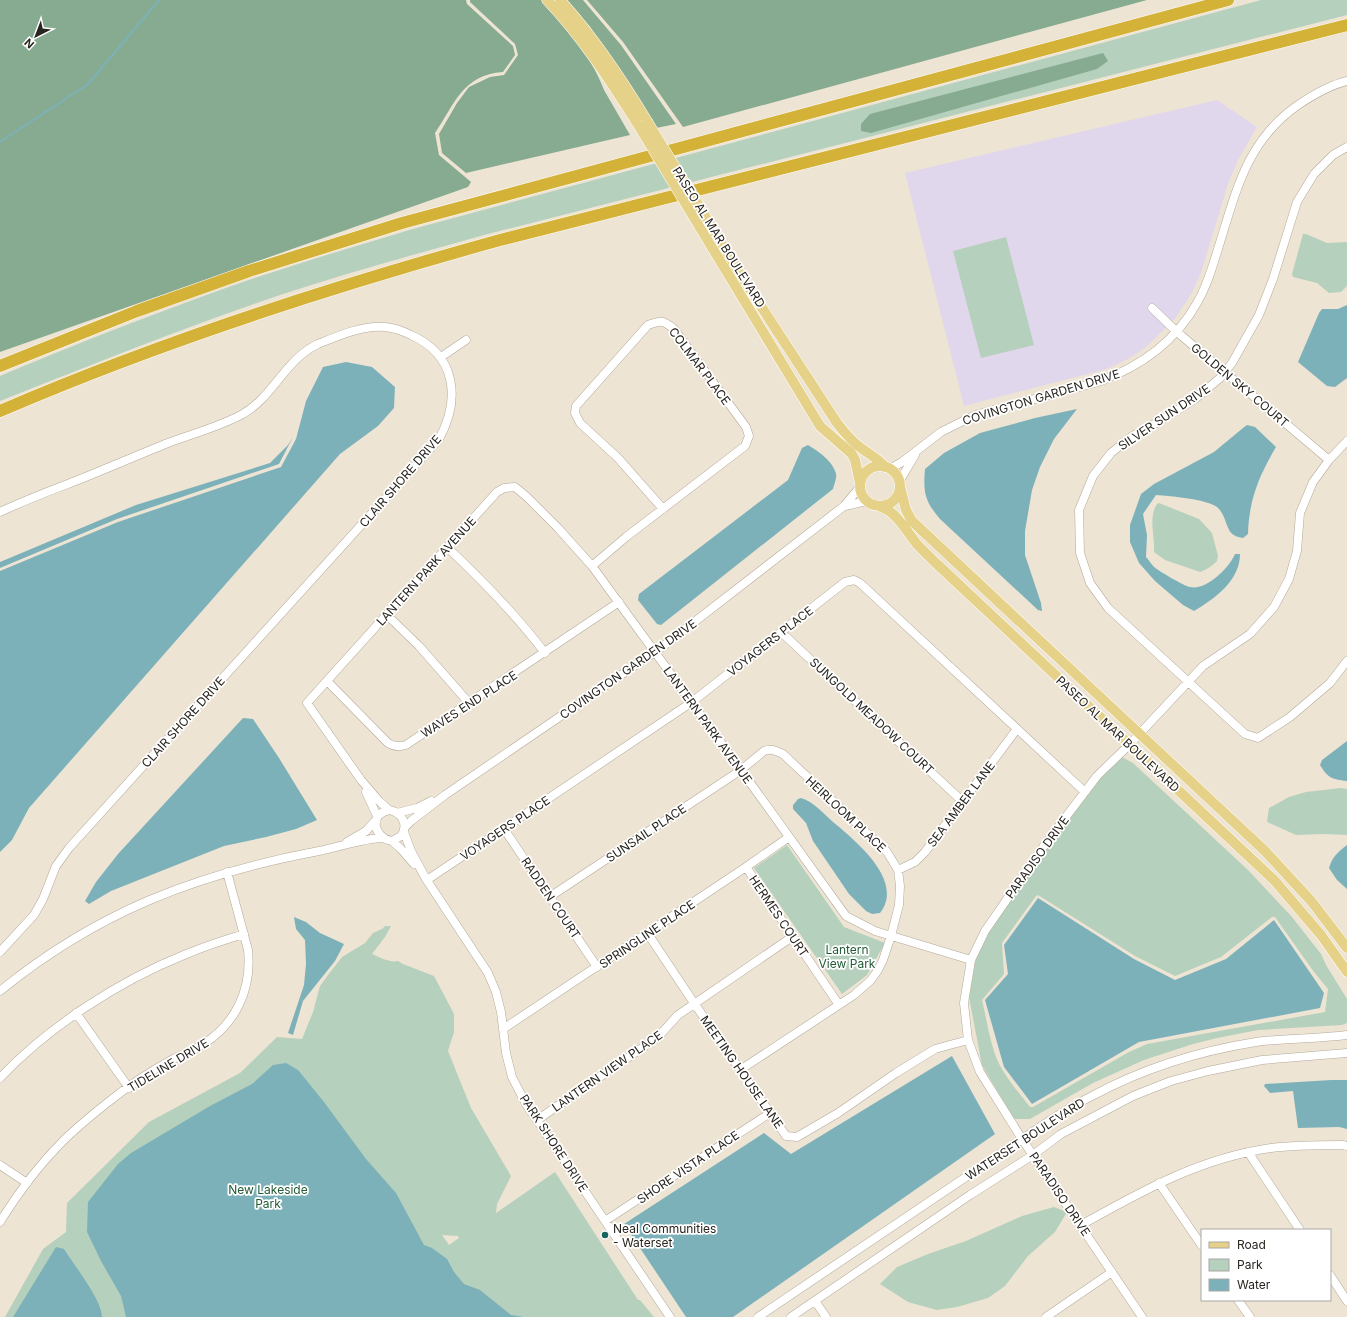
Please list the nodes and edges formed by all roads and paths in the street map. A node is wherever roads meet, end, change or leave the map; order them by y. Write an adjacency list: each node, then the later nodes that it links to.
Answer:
1 (547, 0): 18 (main road, PASEO AL MAR BOULEVARD, bridge)
2 (560, 0): 17 (main road, PASEO AL MAR BOULEVARD, bridge)
3 (1228, 0): 11 (highway)
4 (1347, 25): 13 (highway)
5 (1347, 81): 8 (street, COVINGTON GARDEN DRIVE)
6 (1347, 147): 12 (street, SILVER SUN DRIVE)
7 (1152, 308): 8 (street, GOLDEN SKY COURT)
8 (1177, 332): 12 (street, GOLDEN SKY COURT); 15 (street, COVINGTON GARDEN DRIVE)
9 (466, 340): 10 (street)
10 (441, 357): 23 (street, CLAIR SHORE DRIVE); 62 (street, CLAIR SHORE DRIVE)
11 (0, 366)
12 (1225, 372): 16 (street, GOLDEN SKY COURT); 33 (street, SILVER SUN DRIVE)
13 (0, 411)
14 (1347, 441): 16 (street, PARADISO DRIVE)
15 (919, 450): 17 (street, COVINGTON GARDEN DRIVE); 19 (street, COVINGTON GARDEN DRIVE)
16 (1329, 460): 33 (street, PARADISO DRIVE)
17 (888, 468): 18 (main road); 19 (main road)
18 (860, 485): 20 (main road); 21 (street, COVINGTON GARDEN DRIVE)
19 (900, 485): 20 (main road); 37 (main road, PASEO AL MAR BOULEVARD)
20 (874, 505): 21 (street, COVINGTON GARDEN DRIVE); 38 (main road, PASEO AL MAR BOULEVARD)
21 (844, 506): 29 (street, COVINGTON GARDEN DRIVE)
22 (663, 509): 22 (street, COLMAR PLACE); 25 (street, COLMAR PLACE)
23 (0, 512)
24 (448, 548): 25 (street, LANTERN PARK AVENUE); 27 (street, LANTERN PARK AVENUE); 30 (street)
25 (592, 566): 26 (street, LANTERN PARK AVENUE)
26 (619, 602): 29 (street, LANTERN PARK AVENUE); 30 (street, WAVES END PLACE)
27 (387, 615): 32 (street, LANTERN PARK AVENUE); 35 (street)
28 (781, 632): 34 (street, VOYAGERS PLACE); 36 (street, VOYAGERS PLACE); 43 (street, SUNGOLD MEADOW COURT)
29 (655, 652): 34 (street, LANTERN PARK AVENUE); 42 (street, COVINGTON GARDEN DRIVE)
30 (545, 653): 35 (street, WAVES END PLACE)
31 (1347, 660): 33 (street, SILVER SUN DRIVE)
32 (327, 681): 35 (street, WAVES END PLACE); 40 (street, LANTERN PARK AVENUE)
33 (1188, 682): 37 (street, PARADISO DRIVE)
34 (692, 702): 39 (street, LANTERN PARK AVENUE); 47 (street, VOYAGERS PLACE)
35 (469, 703)
36 (1016, 729): 41 (street, VOYAGERS PLACE); 43 (street, SEA AMBER LANE)
37 (1139, 734): 38 (street, PARADISO DRIVE); 61 (main road, PASEO AL MAR BOULEVARD)
38 (1130, 744): 41 (street, PARADISO DRIVE); 65 (main road, PASEO AL MAR BOULEVARD)
39 (741, 770): 49 (street, LANTERN PARK AVENUE); 53 (street, HEIRLOOM PLACE); 56 (street, SUNSAIL PLACE)
40 (361, 780): 44 (street); 46 (street)
41 (1085, 792): 63 (street, PARADISO DRIVE)
42 (444, 795): 45 (street, COVINGTON GARDEN DRIVE); 48 (street, COVINGTON GARDEN DRIVE)
43 (962, 801): 53 (street, SEA AMBER LANE)
44 (389, 810): 45 (street); 46 (street)
45 (397, 813): 48 (street)
46 (376, 818): 50 (street); 51 (street)
47 (504, 829): 55 (street, VOYAGERS PLACE); 56 (street, RADDEN COURT)
48 (405, 830): 50 (street, COVINGTON GARDEN DRIVE); 55 (street, PARK SHORE DRIVE)
49 (789, 837): 52 (street, SPRINGLINE PLACE); 60 (street, LANTERN PARK AVENUE)
50 (388, 840): 51 (street); 55 (street, PARK SHORE DRIVE)
51 (336, 847): 54 (street)
52 (746, 867): 58 (street, SPRINGLINE PLACE); 59 (street, HERMES COURT)
53 (898, 870): 60 (street, HEIRLOOM PLACE)
54 (227, 872): 57 (street, TIDELINE DRIVE); 66 (street)
55 (425, 877): 70 (street, PARK SHORE DRIVE)
56 (551, 896): 64 (street, RADDEN COURT)
57 (244, 934): 69 (street); 76 (street, TIDELINE DRIVE)
58 (648, 934): 64 (street, SPRINGLINE PLACE); 67 (street, MEETING HOUSE LANE)
59 (792, 936): 67 (street, LANTERN VIEW PLACE); 68 (street, HERMES COURT)
60 (891, 936): 63 (street, LANTERN PARK AVENUE); 68 (street, HEIRLOOM PLACE)
61 (1347, 948)
62 (0, 952)
63 (971, 960): 72 (street, PARADISO DRIVE)
64 (597, 967): 70 (street, SPRINGLINE PLACE)
65 (1347, 972)
66 (0, 992)
67 (694, 1003): 74 (street, MEETING HOUSE LANE); 78 (street, LANTERN VIEW PLACE)
68 (839, 1005): 74 (street, HEIRLOOM PLACE)
69 (76, 1013): 75 (street); 76 (street)
70 (503, 1029): 78 (street, PARK SHORE DRIVE)
71 (1347, 1035): 79 (street, WATERSET BOULEVARD)
72 (968, 1040): 77 (street, MEETING HOUSE LANE); 79 (street, PARADISO DRIVE)
73 (1347, 1053): 82 (street, WATERSET BOULEVARD)
74 (740, 1070): 77 (street, MEETING HOUSE LANE)
75 (0, 1078)
76 (129, 1088): 84 (street, TIDELINE DRIVE)
77 (770, 1113): 86 (street, SHORE VISTA PLACE)
78 (537, 1120): 86 (street, PARK SHORE DRIVE)
79 (1022, 1139): 82 (street, PARADISO DRIVE); 97 (street, WATERSET BOULEVARD)
80 (1347, 1146): 81 (street)
81 (1248, 1152): 85 (street); 89 (street)
82 (1033, 1155): 88 (street, PARADISO DRIVE); 93 (street, WATERSET BOULEVARD)
83 (0, 1165): 84 (street)
84 (27, 1183): 87 (street, TIDELINE DRIVE)
85 (1159, 1183): 88 (street); 90 (street)
86 (606, 1221): 96 (street, PARK SHORE DRIVE)
87 (0, 1222)
88 (1081, 1225): 91 (street, PARADISO DRIVE)
89 (1299, 1229)
90 (1201, 1245)
91 (1112, 1272): 100 (street); 101 (street, PARADISO DRIVE)
92 (1331, 1277): 95 (street)
93 (815, 1301): 98 (street, WATERSET BOULEVARD); 99 (street)
94 (1239, 1301): 102 (street)
95 (1347, 1301)
96 (670, 1317)
97 (758, 1317)
98 (791, 1317)
99 (826, 1317)
100 (1046, 1317)
101 (1142, 1317)
102 (1250, 1317)

